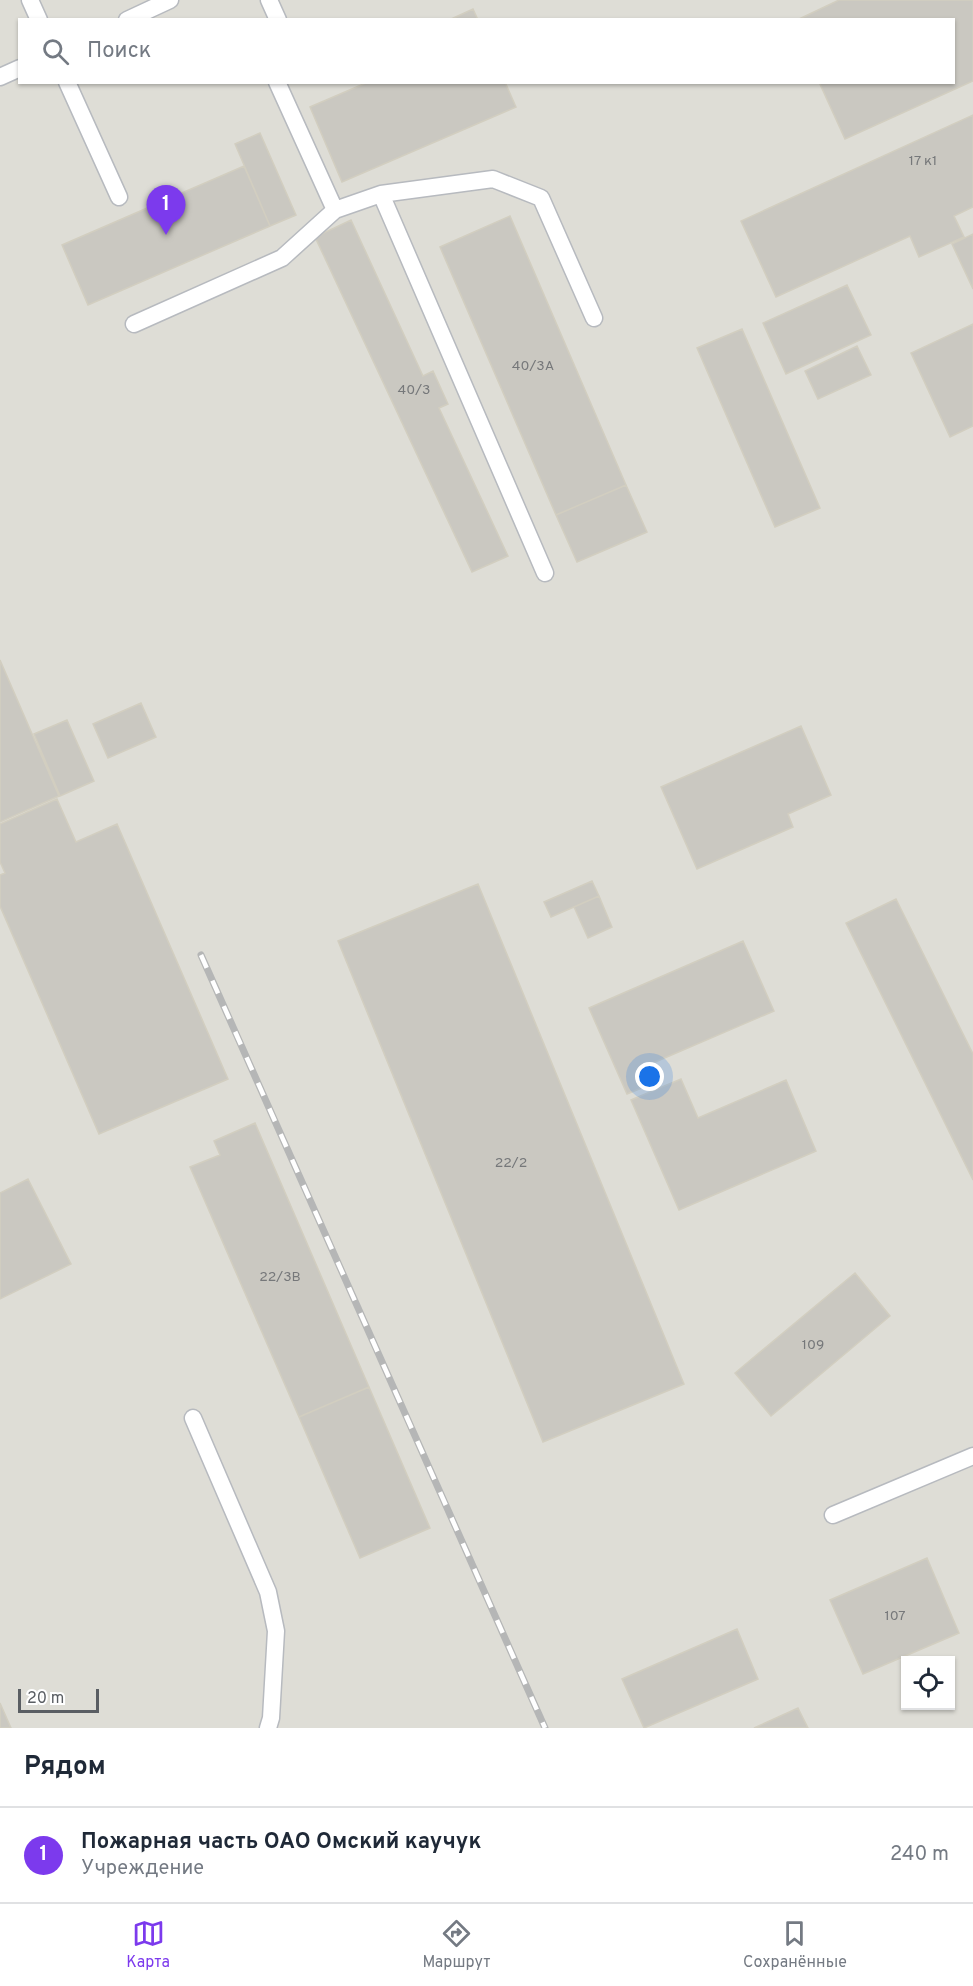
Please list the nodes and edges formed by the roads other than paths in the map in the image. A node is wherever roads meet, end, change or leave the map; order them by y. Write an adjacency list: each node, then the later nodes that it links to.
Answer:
1 (30, 0): 4 (lane)
2 (170, 0): 5 (lane)
3 (269, 0): 6 (lane)
4 (38, 18)
5 (131, 18)
6 (277, 18)
7 (18, 69): 8 (lane)
8 (0, 77)
9 (68, 84): 12 (lane)
10 (278, 84): 13 (lane)
11 (381, 194): 13 (lane); 14 (lane); 16 (lane)
12 (119, 197)
13 (335, 210): 15 (lane)
14 (594, 318)
15 (134, 324)
16 (545, 573)
17 (193, 1418): 20 (lane)
18 (973, 1456): 19 (lane)
19 (833, 1515)
20 (268, 1728)

